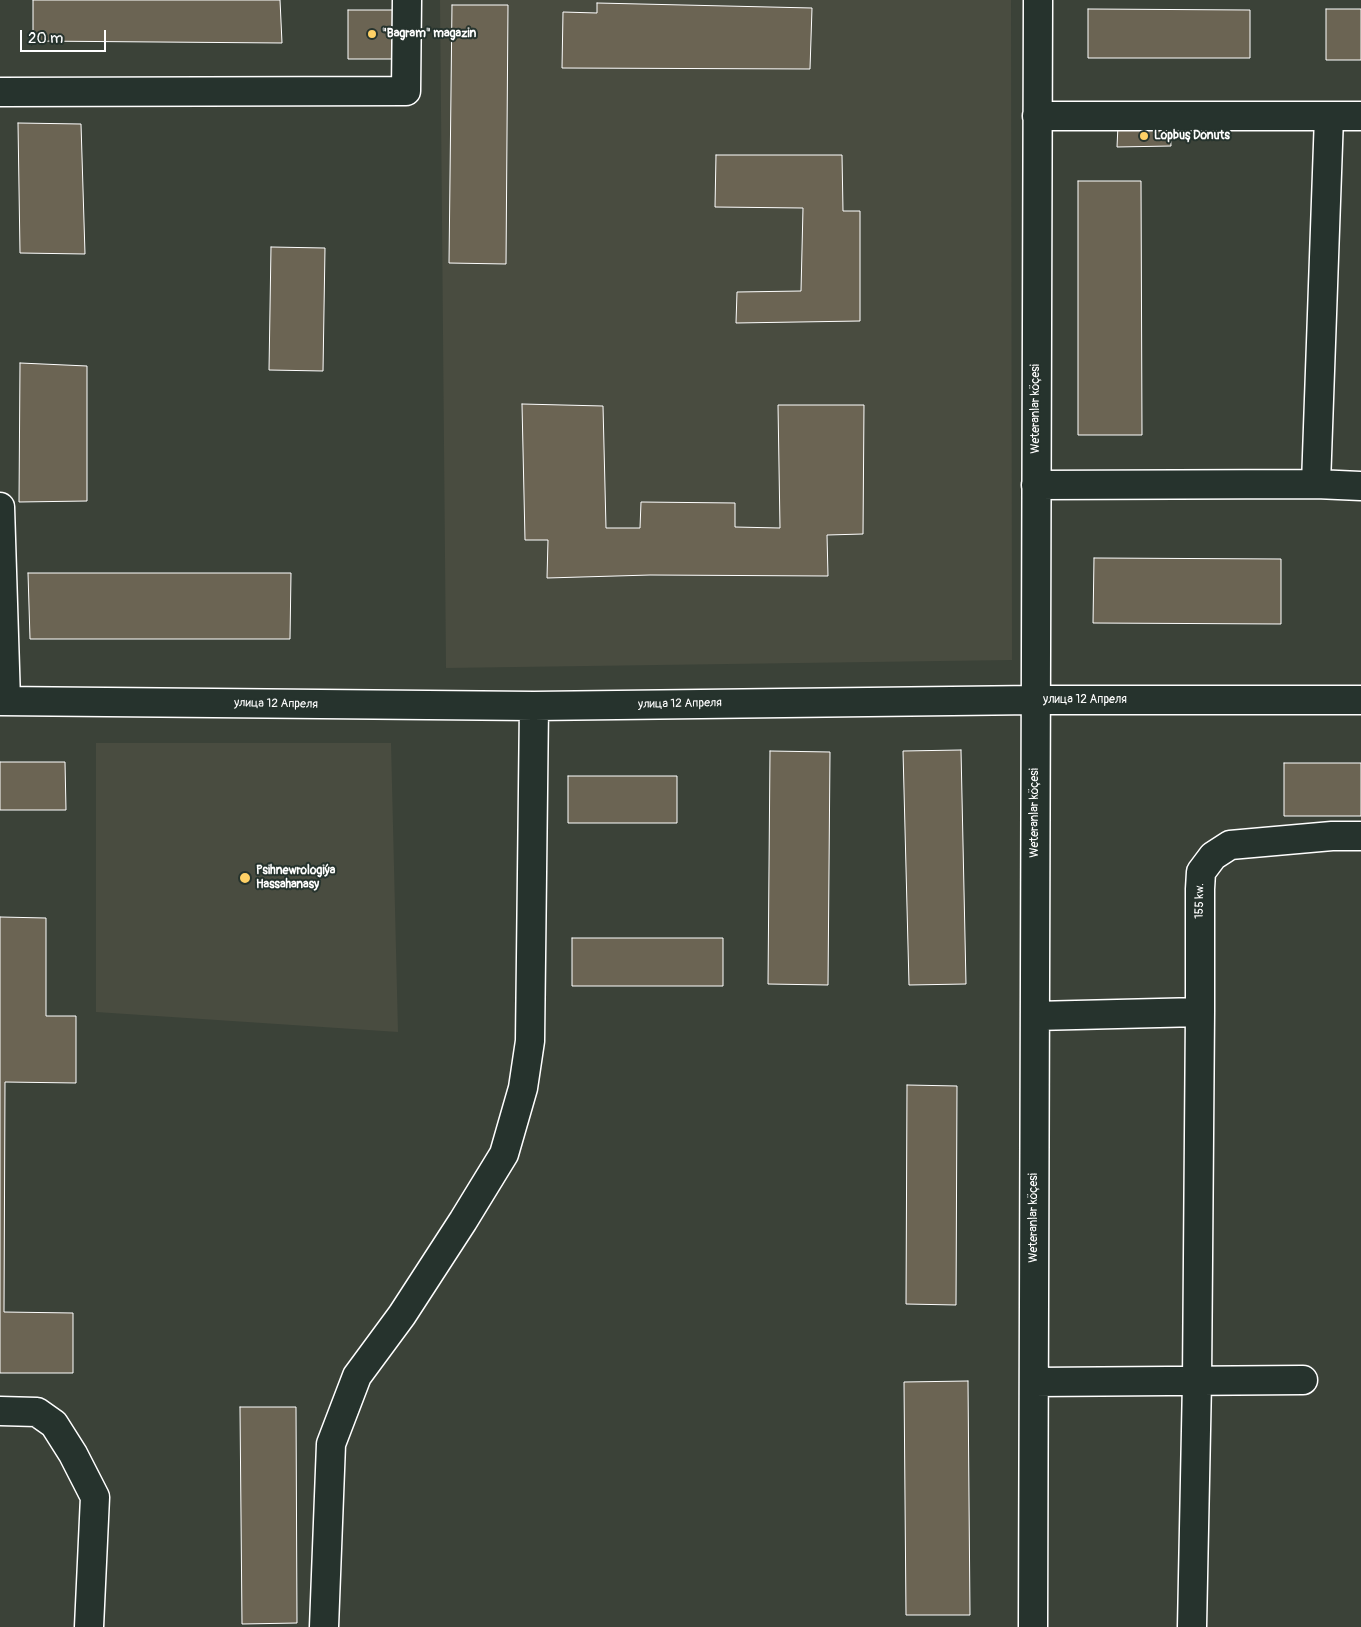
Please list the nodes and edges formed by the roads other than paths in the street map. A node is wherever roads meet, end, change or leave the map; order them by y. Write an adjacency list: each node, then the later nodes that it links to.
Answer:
1 (407, 0): 3 (street)
2 (1038, 0): 4 (street, Weteranlar köçesi)
3 (0, 92)
4 (1037, 116): 5 (street); 8 (street, Weteranlar köçesi)
5 (1329, 116): 6 (street); 7 (street)
6 (1361, 116)
7 (1316, 484): 8 (street); 9 (street)
8 (1036, 485): 11 (street, Weteranlar köçesi)
9 (1361, 486)
10 (0, 507): 13 (street)
11 (1035, 700): 12 (street, улица 12 Апреля); 14 (street, улица 12 Апреля); 17 (street, Weteranlar köçesi)
12 (1361, 700)
13 (3, 701): 14 (street, улица 12 Апреля)
14 (534, 706): 23 (street)
15 (1361, 836): 16 (street, 155 kw.)
16 (1200, 1012): 17 (street); 19 (street, 155 kw.)
17 (1035, 1016): 20 (street, Weteranlar köçesi)
18 (1303, 1380): 19 (street)
19 (1197, 1381): 20 (street); 25 (street, 155 kw.)
20 (1034, 1382): 24 (street, Weteranlar köçesi)
21 (0, 1411): 22 (street)
22 (89, 1627)
23 (324, 1627)
24 (1033, 1627)
25 (1192, 1627)

